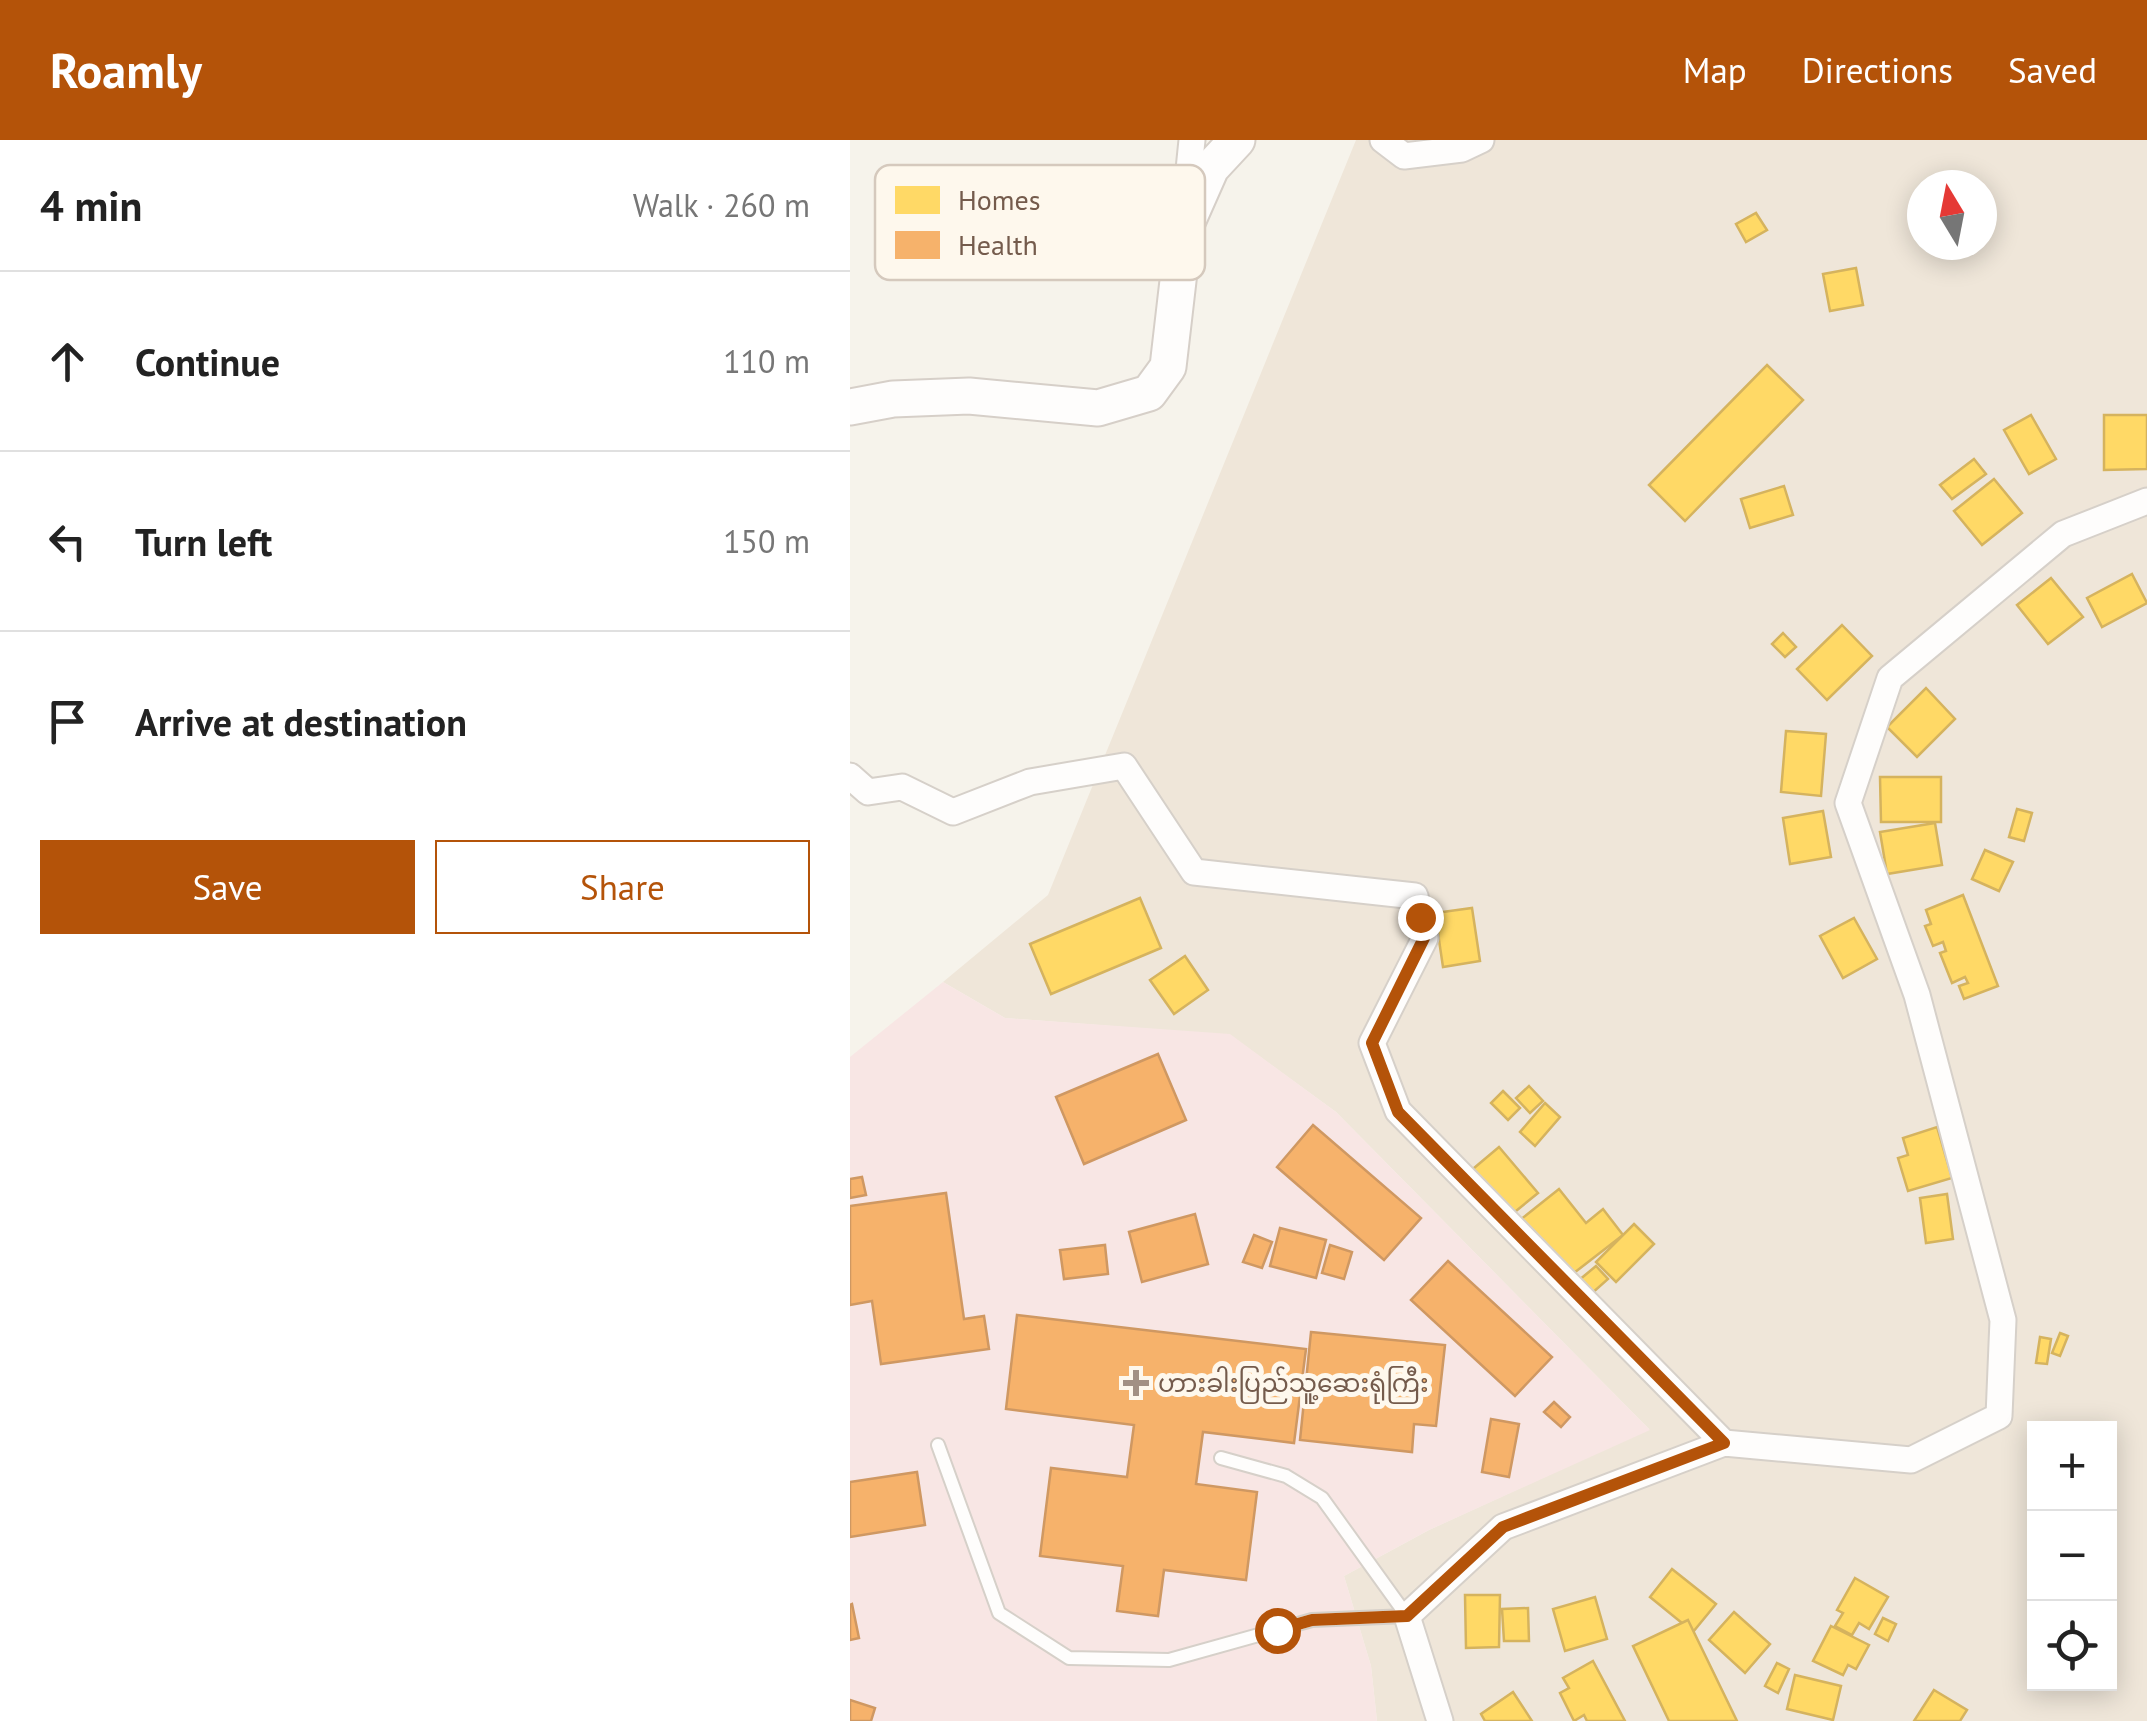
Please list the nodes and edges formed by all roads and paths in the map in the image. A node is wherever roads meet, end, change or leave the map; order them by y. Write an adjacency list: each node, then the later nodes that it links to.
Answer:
1 (1192, 140): 5 (street)
2 (1237, 140): 6 (street)
3 (1384, 140): 4 (street)
4 (1481, 140)
5 (1190, 165)
6 (1205, 183)
7 (1178, 280): 8 (street)
8 (850, 407)
9 (2147, 500): 11 (street)
10 (850, 776): 11 (street)
11 (1724, 1443): 14 (street)
12 (938, 1444): 14 (lane)
13 (1222, 1458): 14 (lane)
14 (1407, 1616): 15 (street)
15 (1440, 1721)

